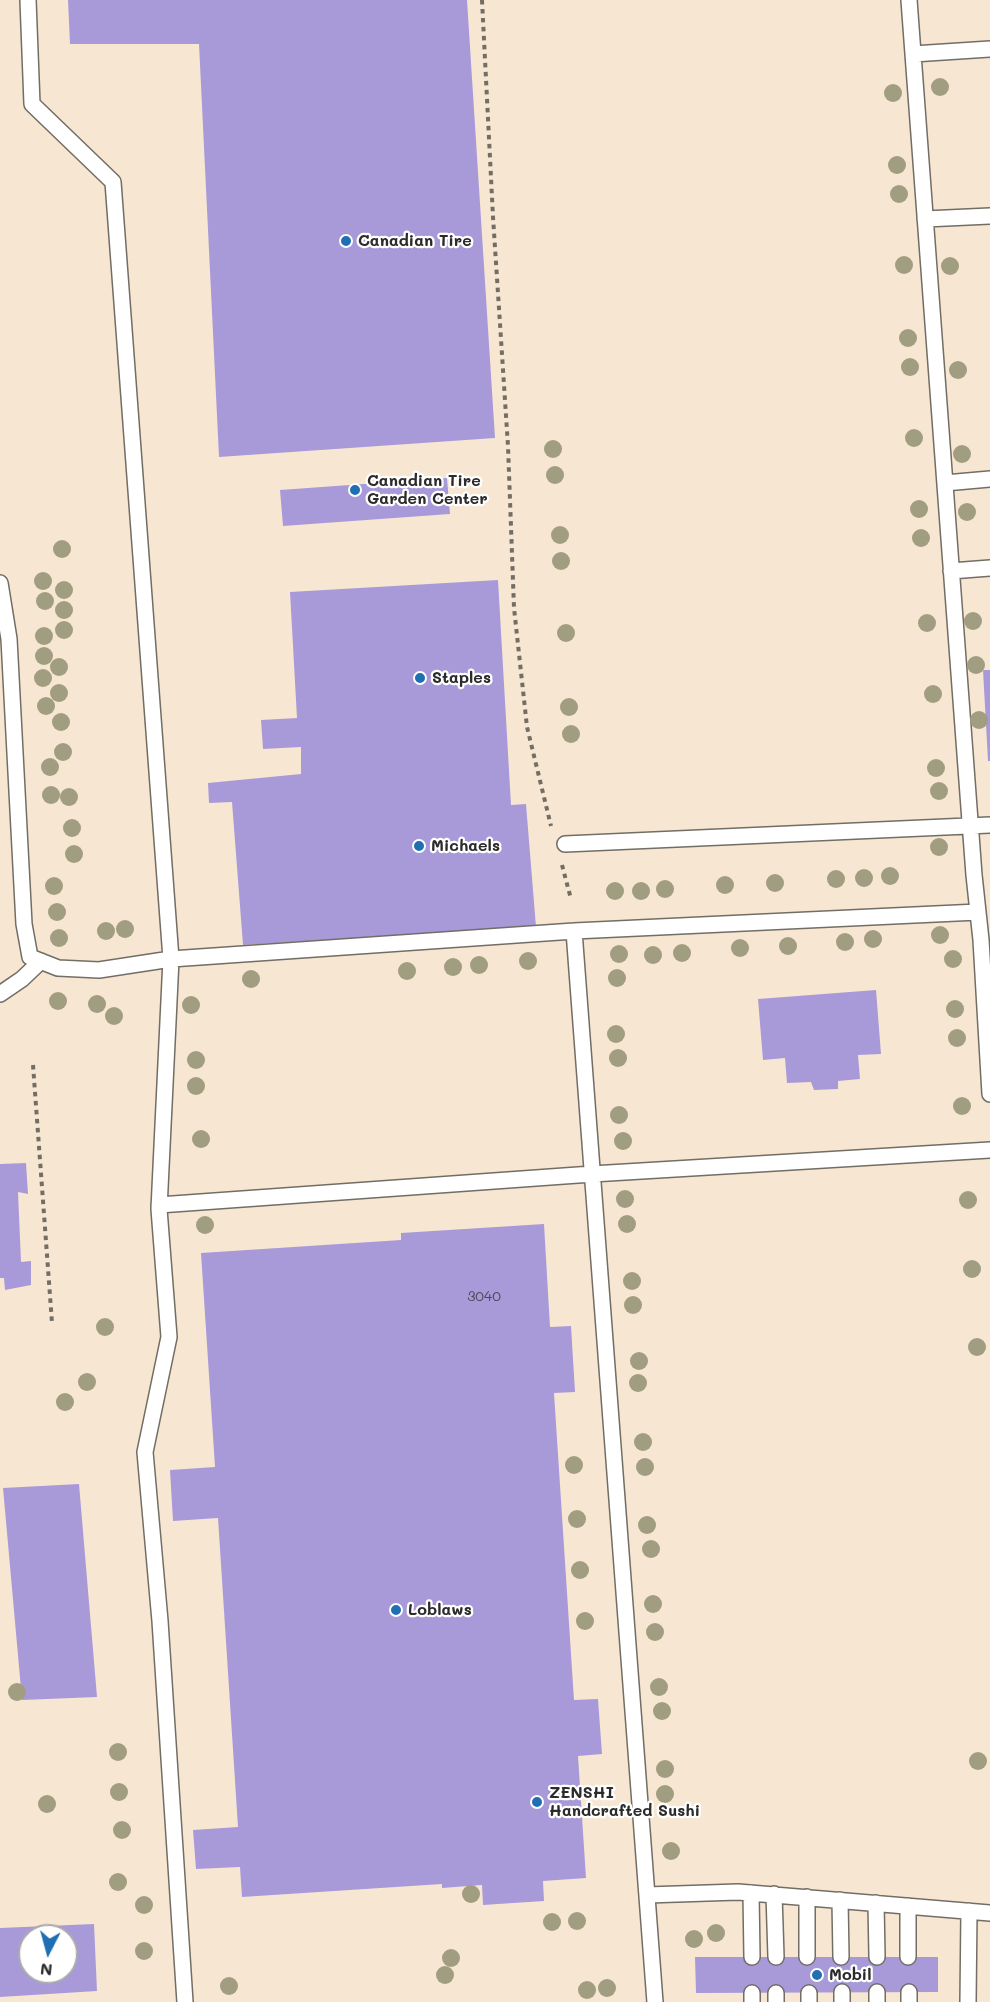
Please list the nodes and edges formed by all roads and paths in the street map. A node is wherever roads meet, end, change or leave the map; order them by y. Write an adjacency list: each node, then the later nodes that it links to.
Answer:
1 (28, 0): 19 (lane)
2 (482, 0): 15 (path)
3 (909, 0): 5 (lane)
4 (990, 49): 5 (lane)
5 (913, 54): 7 (lane)
6 (990, 216): 7 (lane)
7 (925, 219): 9 (lane)
8 (990, 478): 9 (lane)
9 (945, 483): 11 (lane)
10 (990, 568): 11 (lane)
11 (951, 571): 14 (lane)
12 (0, 583): 20 (lane)
13 (990, 825): 14 (lane)
14 (970, 826): 15 (lane); 17 (lane)
15 (560, 846): 16 (path)
16 (571, 899)
17 (978, 912): 18 (lane); 23 (lane)
18 (574, 931): 19 (lane); 25 (lane)
19 (171, 958): 20 (lane); 26 (lane)
20 (41, 961): 21 (lane)
21 (0, 994)
22 (33, 1065): 27 (path)
23 (990, 1094)
24 (990, 1150): 25 (lane)
25 (592, 1174): 26 (lane); 30 (lane)
26 (159, 1205): 43 (lane)
27 (52, 1323)
28 (751, 1893): 29 (lane); 30 (lane); 37 (lane)
29 (774, 1894): 31 (lane); 38 (lane)
30 (647, 1895): 44 (lane)
31 (807, 1897): 32 (lane); 39 (lane)
32 (840, 1900): 33 (lane); 40 (lane)
33 (876, 1903): 34 (lane); 41 (lane)
34 (908, 1906): 35 (lane); 42 (lane)
35 (969, 1911): 36 (lane); 45 (lane)
36 (990, 1913)
37 (752, 1957)
38 (776, 1957)
39 (807, 1957)
40 (842, 1957)
41 (877, 1957)
42 (908, 1957)
43 (185, 2002)
44 (655, 2002)
45 (968, 2002)

